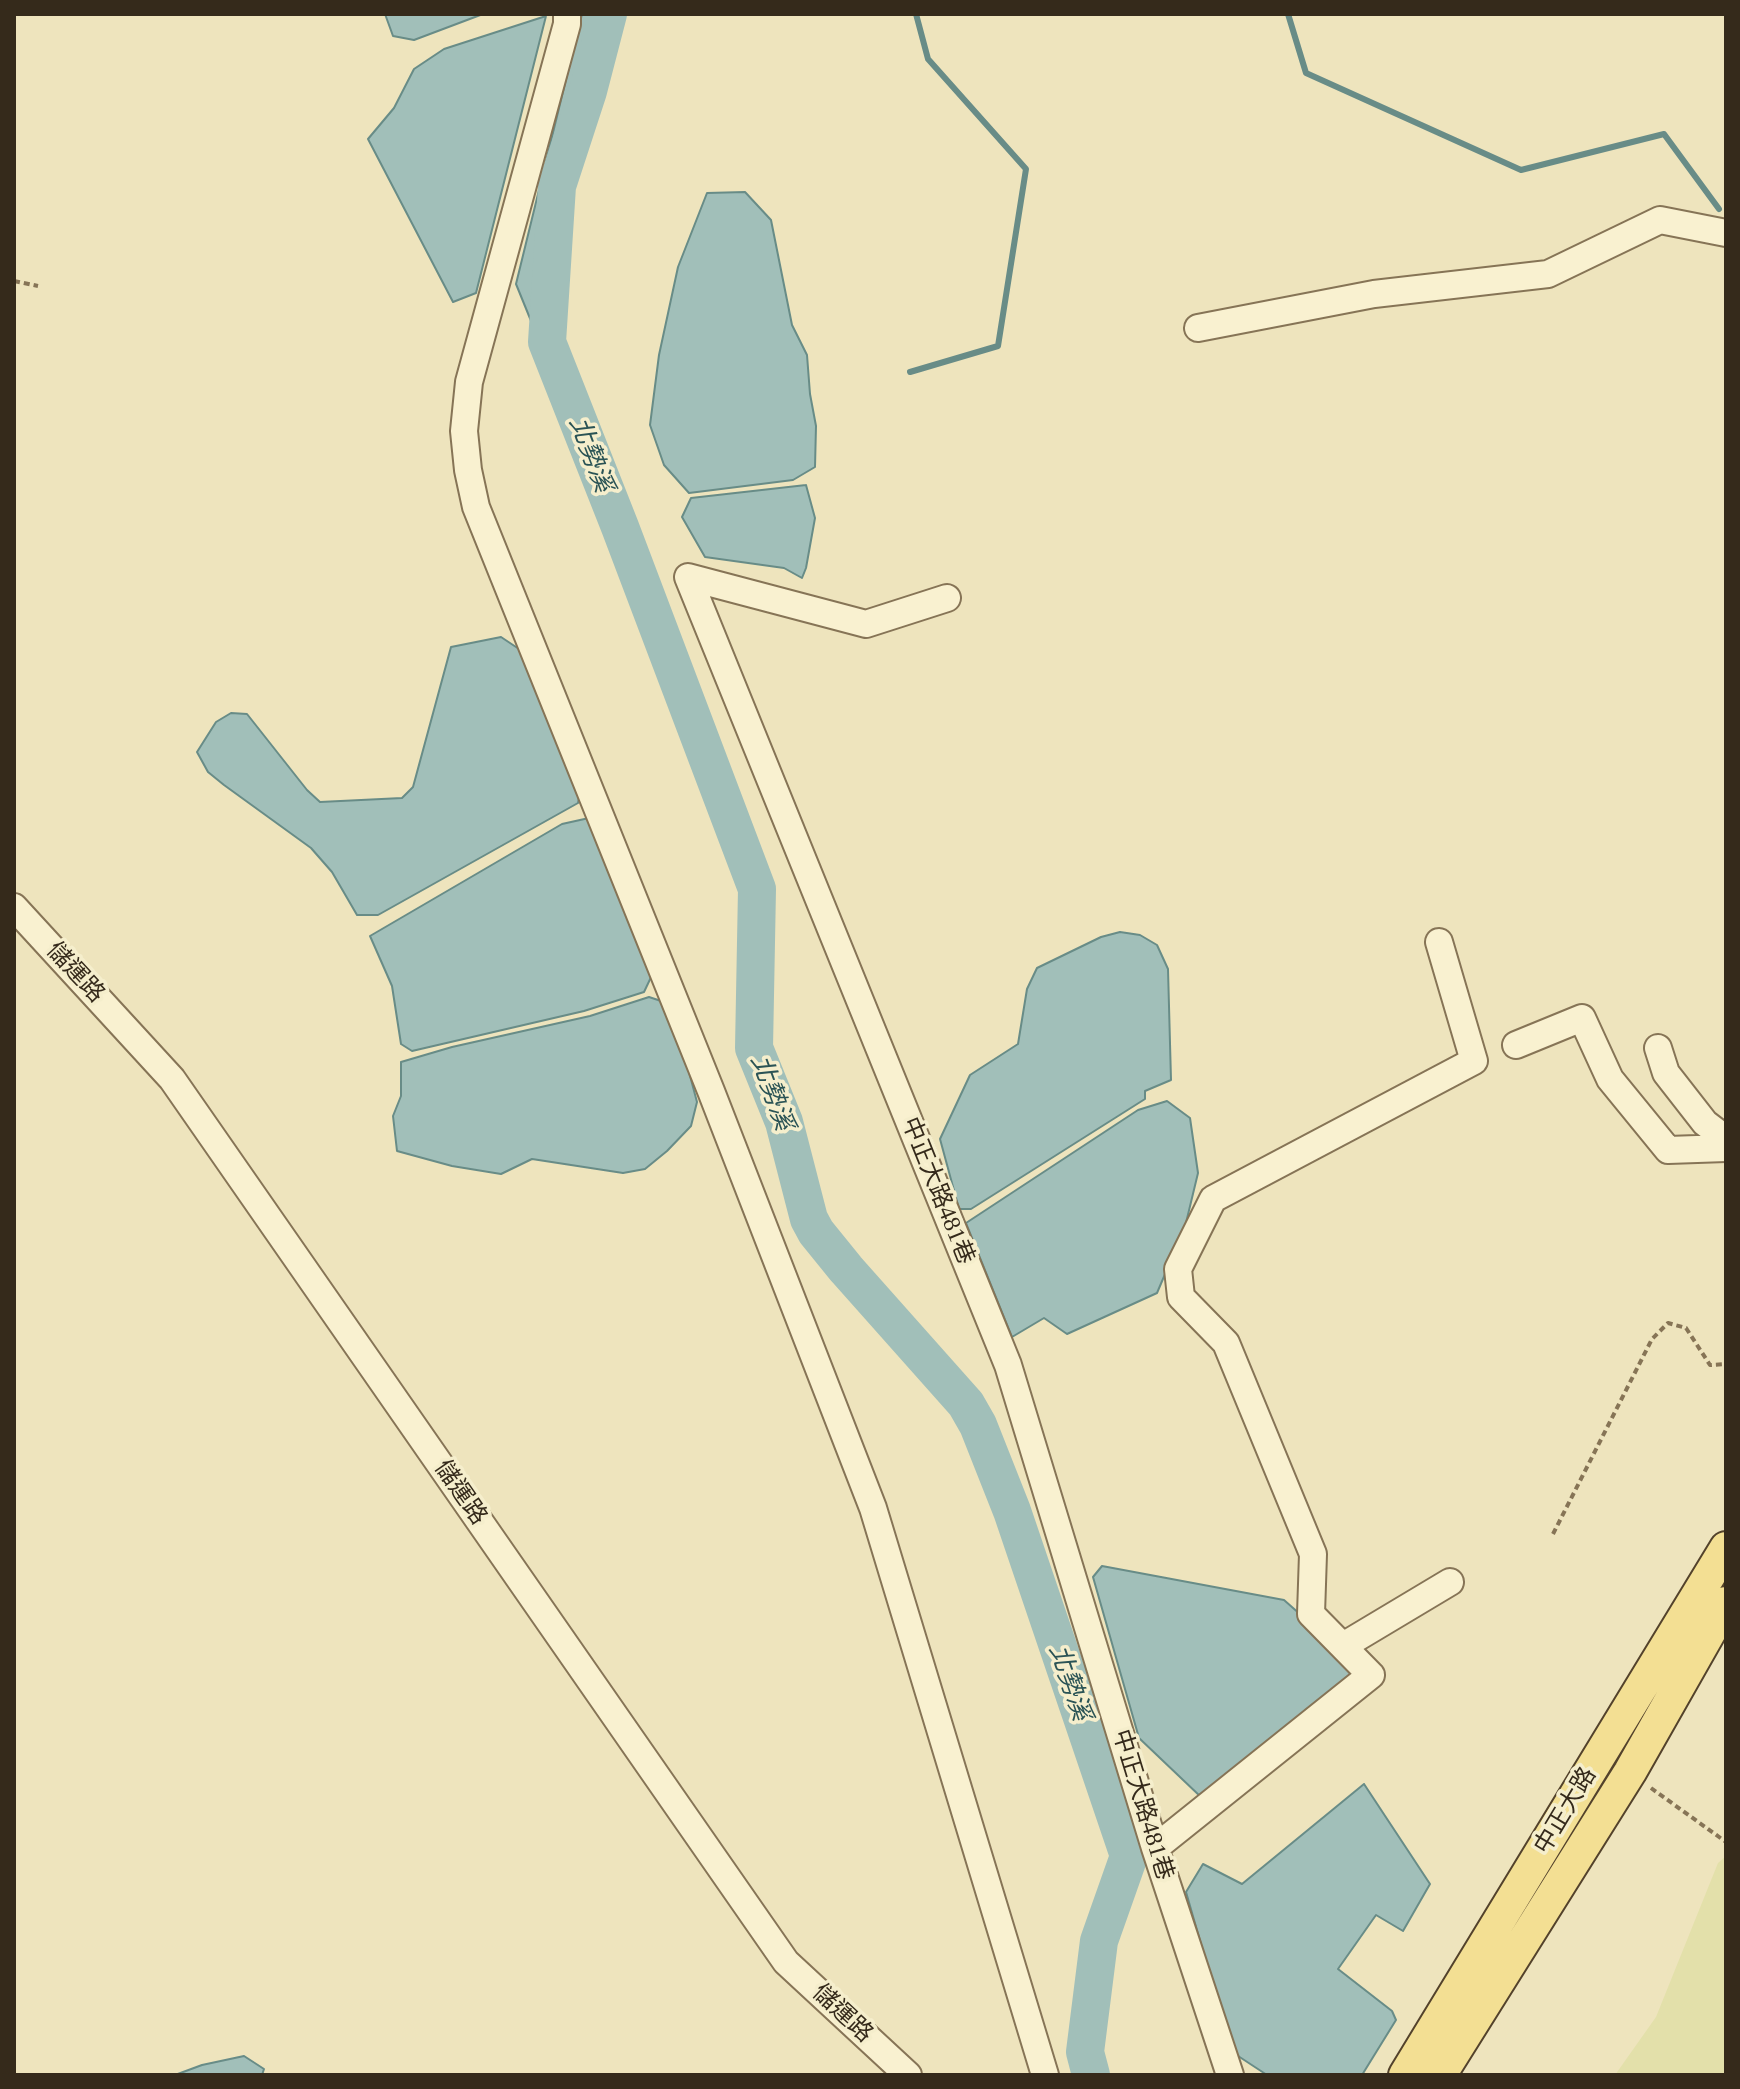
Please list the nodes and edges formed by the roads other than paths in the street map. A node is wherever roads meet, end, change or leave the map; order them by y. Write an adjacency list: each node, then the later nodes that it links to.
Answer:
1 (567, 14): 17 (lane)
2 (1726, 233): 3 (lane)
3 (1198, 328)
4 (947, 598): 15 (lane, 中正大路481巷)
5 (14, 907): 16 (lane, 儲運路)
6 (1439, 942): 14 (lane)
7 (1516, 1045): 10 (lane)
8 (1658, 1048): 9 (lane)
9 (1726, 1139)
10 (1726, 1148)
11 (1726, 1548): 19 (main road, 中正大路)
12 (1450, 1582): 14 (lane)
13 (1726, 1603): 20 (main road, 中正大路)
14 (1343, 1646): 15 (lane)
15 (1155, 1848): 18 (lane, 中正大路481巷)
16 (908, 2075)
17 (1045, 2075)
18 (1230, 2075)
19 (1405, 2075)
20 (1440, 2075)

